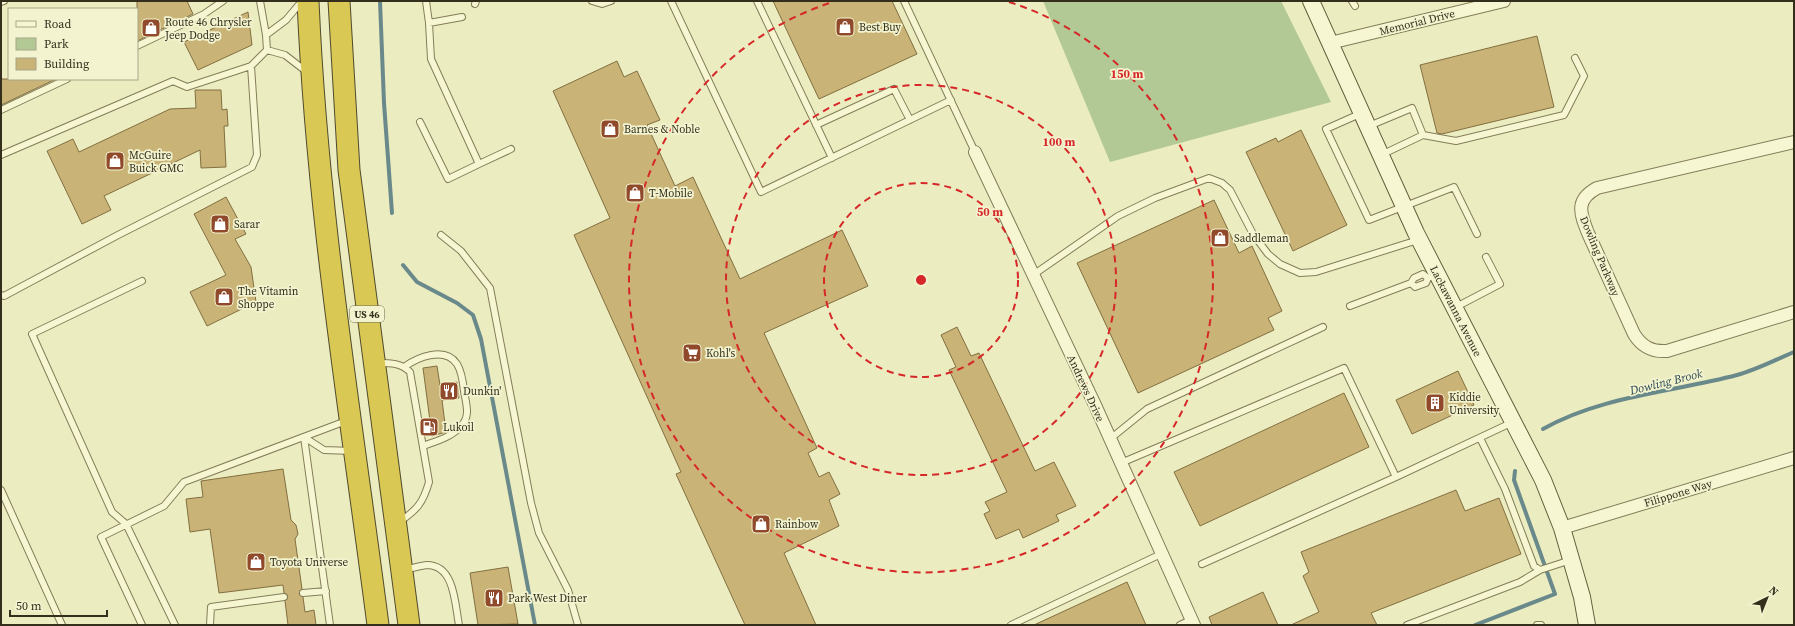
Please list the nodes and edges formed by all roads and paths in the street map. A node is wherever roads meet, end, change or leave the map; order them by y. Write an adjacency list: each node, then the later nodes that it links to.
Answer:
1 (4, 1): 15 (lane)
2 (223, 1): 20 (lane)
3 (260, 1): 18 (lane)
4 (302, 1): 18 (lane)
5 (308, 1): 24 (highway, US 46)
6 (340, 1): 53 (highway, US 46)
7 (426, 1): 17 (lane)
8 (592, 1): 9 (lane)
9 (611, 1)
10 (671, 1): 38 (lane)
11 (757, 1): 31 (lane)
12 (904, 1): 26 (lane)
13 (1311, 1): 19 (street, Lackawanna Avenue)
14 (1504, 1): 19 (street, Memorial Drive)
15 (1, 2)
16 (462, 17): 17 (lane)
17 (429, 23): 39 (lane)
18 (266, 35): 21 (lane)
19 (1330, 43): 29 (street, Lackawanna Avenue)
20 (138, 46)
21 (267, 50): 23 (lane); 24 (lane)
22 (1575, 58): 32 (lane)
23 (251, 66): 37 (lane); 48 (lane)
24 (311, 76): 55 (highway, US 46)
25 (64, 80): 27 (lane)
26 (951, 100): 28 (lane); 35 (lane)
27 (1, 110)
28 (910, 120): 31 (lane); 38 (lane)
29 (1365, 120): 32 (lane); 36 (street, Lackawanna Avenue); 40 (lane)
30 (420, 122): 39 (lane)
31 (816, 125): 38 (lane)
32 (1424, 135): 36 (lane)
33 (1794, 142): 51 (street, Dowling Parkway)
34 (511, 149): 39 (lane)
35 (975, 152): 45 (street, Andrews Drive)
36 (1380, 154): 40 (street, Lackawanna Avenue)
37 (1, 155)
38 (832, 158)
39 (479, 164)
40 (1404, 207): 41 (lane); 43 (street, Lackawanna Avenue)
41 (1477, 234)
42 (441, 235): 87 (lane)
43 (1420, 240): 45 (lane); 46 (street, Lackawanna Avenue)
44 (1486, 257): 50 (lane)
45 (1033, 275): 59 (street, Andrews Drive)
46 (1433, 276): 49 (lane); 50 (street, Lackawanna Avenue)
47 (142, 281): 67 (lane)
48 (1, 295)
49 (1350, 306)
50 (1454, 307): 56 (street, Lackawanna Avenue)
51 (1794, 312)
52 (1322, 327): 59 (lane)
53 (374, 364): 54 (lane); 68 (highway, US 46)
54 (404, 367): 60 (lane); 60 (lane)
55 (350, 419): 57 (lane); 61 (highway, US 46)
56 (1513, 422): 58 (lane); 69 (street, Lackawanna Avenue)
57 (304, 437): 61 (lane); 67 (lane); 75 (lane)
58 (1480, 438): 64 (lane); 74 (lane)
59 (1110, 439): 63 (street, Andrews Drive)
60 (423, 446): 68 (lane)
61 (354, 451): 78 (highway, US 46)
62 (1794, 458): 69 (street, Filippone Way)
63 (1121, 463): 64 (lane); 70 (street, Andrews Drive)
64 (1396, 477): 72 (lane)
65 (1, 490): 66 (lane)
66 (3, 501): 80 (lane)
67 (126, 524): 81 (lane); 82 (lane)
68 (396, 524): 73 (highway, US 46)
69 (1562, 528): 71 (street, Lackawanna Avenue)
70 (1161, 554): 79 (street, Andrews Drive); 88 (lane)
71 (1571, 560): 74 (lane); 93 (street, Lackawanna Avenue)
72 (1202, 564)
73 (402, 570): 85 (highway, US 46); 86 (lane)
74 (1540, 570): 90 (lane)
75 (326, 591): 76 (lane); 84 (lane)
76 (303, 593)
77 (284, 597): 83 (lane)
78 (376, 619)
79 (1193, 623): 89 (lane)
80 (62, 625)
81 (142, 625)
82 (175, 625)
83 (210, 625)
84 (330, 625)
85 (409, 625)
86 (459, 625)
87 (578, 625)
88 (1011, 625)
89 (1180, 625)
90 (1407, 625)
91 (1537, 625): 92 (lane)
92 (1541, 625)
93 (1587, 625)

